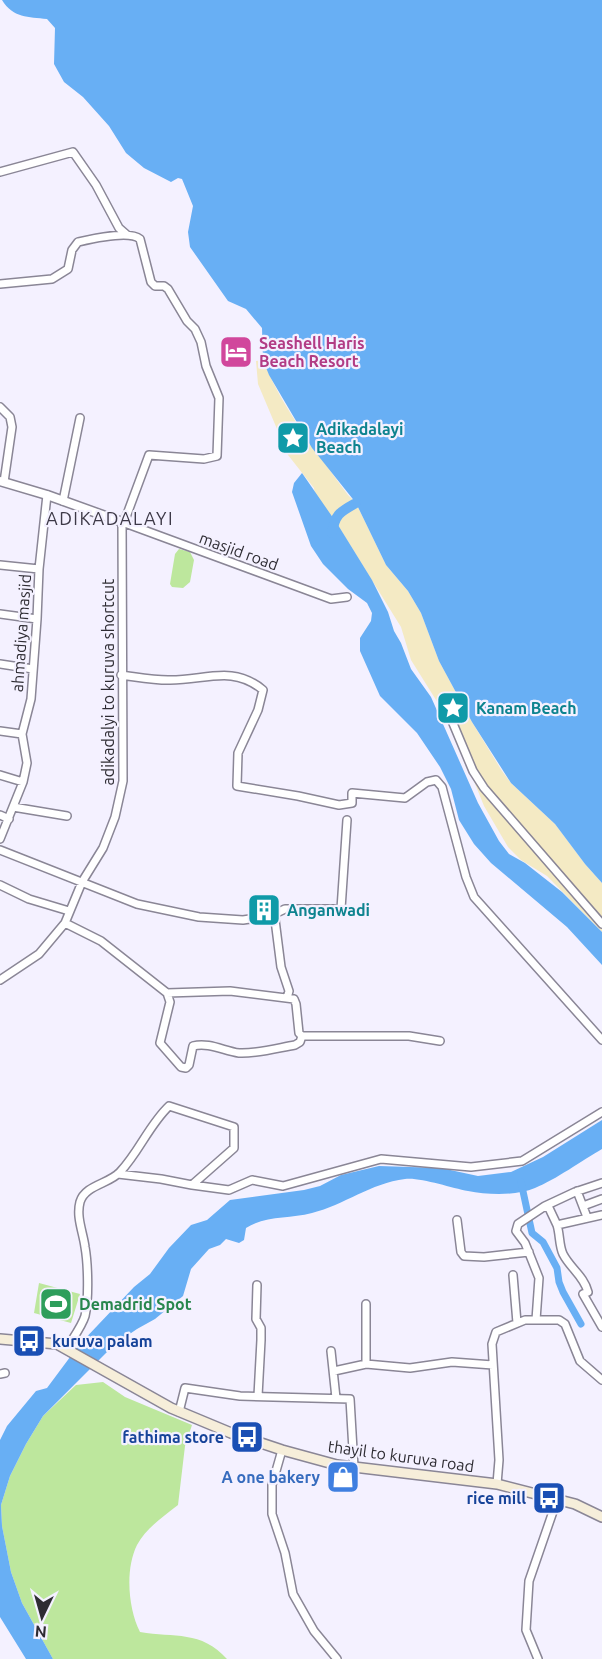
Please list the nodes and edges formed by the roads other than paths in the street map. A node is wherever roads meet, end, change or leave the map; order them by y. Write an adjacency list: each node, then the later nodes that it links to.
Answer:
1 (0, 172): 2 (street)
2 (127, 235): 3 (street); 9 (street)
3 (0, 284)
4 (0, 407): 6 (street)
5 (80, 418): 8 (street)
6 (2, 482): 7 (street)
7 (47, 495): 8 (street); 11 (street, ahmadiya masjid)
8 (63, 501): 9 (street)
9 (122, 522): 12 (street, masjid road); 17 (street, adikadalyi to kuruva shortcut)
10 (0, 565): 11 (street)
11 (39, 569): 14 (street, ahmadiya masjid)
12 (347, 597)
13 (0, 614): 14 (street)
14 (38, 619): 16 (street, ahmadiya masjid)
15 (0, 663): 16 (street)
16 (33, 669): 20 (street, ahmadiya masjid)
17 (121, 675): 30 (street, adikadalyi to kuruva shortcut); 40 (street)
18 (452, 721): 35 (street)
19 (0, 731): 20 (street)
20 (22, 734): 22 (street, ahmadiya masjid)
21 (0, 775): 22 (street)
22 (23, 782): 23 (street, ahmadiya masjid)
23 (14, 807): 25 (street); 26 (street, ahmadiya masjid)
24 (0, 815): 26 (street)
25 (67, 816)
26 (9, 819): 28 (street, ahmadiya masjid)
27 (347, 820): 33 (street)
28 (0, 839)
29 (0, 850): 30 (street)
30 (82, 882): 32 (street, adikadalyi to kuruva shortcut); 33 (street)
31 (0, 885): 32 (street)
32 (69, 911): 34 (street, adikadalyi to kuruva shortcut)
33 (274, 912): 38 (street)
34 (65, 923): 36 (street, adikadalyi to kuruva shortcut); 37 (street)
35 (602, 924)
36 (0, 980)
37 (167, 993): 38 (street); 39 (street)
38 (288, 998): 39 (street)
39 (302, 1036): 41 (street)
40 (602, 1040)
41 (440, 1041)
42 (602, 1112): 45 (street)
43 (118, 1174): 45 (street); 45 (street); 62 (street)
44 (602, 1182): 46 (street)
45 (192, 1185)
46 (577, 1191): 48 (street); 49 (street)
47 (602, 1199): 49 (street)
48 (545, 1206): 53 (street); 54 (street)
49 (583, 1206): 51 (street)
50 (602, 1215): 51 (street)
51 (587, 1217): 53 (street)
52 (457, 1220): 54 (street)
53 (557, 1225): 60 (street)
54 (529, 1252): 58 (street)
55 (513, 1275): 59 (street)
56 (257, 1285): 68 (street)
57 (366, 1304): 64 (street)
58 (536, 1320): 59 (street); 67 (street)
59 (517, 1323): 65 (street)
60 (602, 1327)
61 (0, 1339): 62 (main road, thayil to kuruva road)
62 (68, 1348): 70 (main road, thayil to kuruva road)
63 (331, 1351): 66 (street)
64 (366, 1364): 65 (street); 66 (street)
65 (493, 1365): 73 (street)
66 (334, 1371): 69 (street)
67 (602, 1380)
68 (258, 1396): 69 (street); 70 (street)
69 (336, 1398): 72 (street)
70 (179, 1412): 71 (main road, thayil to kuruva road)
71 (282, 1450): 72 (main road, thayil to kuruva road); 76 (street)
72 (354, 1467): 73 (main road, thayil to kuruva road)
73 (497, 1484): 74 (main road, thayil to kuruva road)
74 (557, 1500): 75 (main road, thayil to kuruva road); 77 (street)
75 (602, 1517)
76 (337, 1659)
77 (538, 1659)

